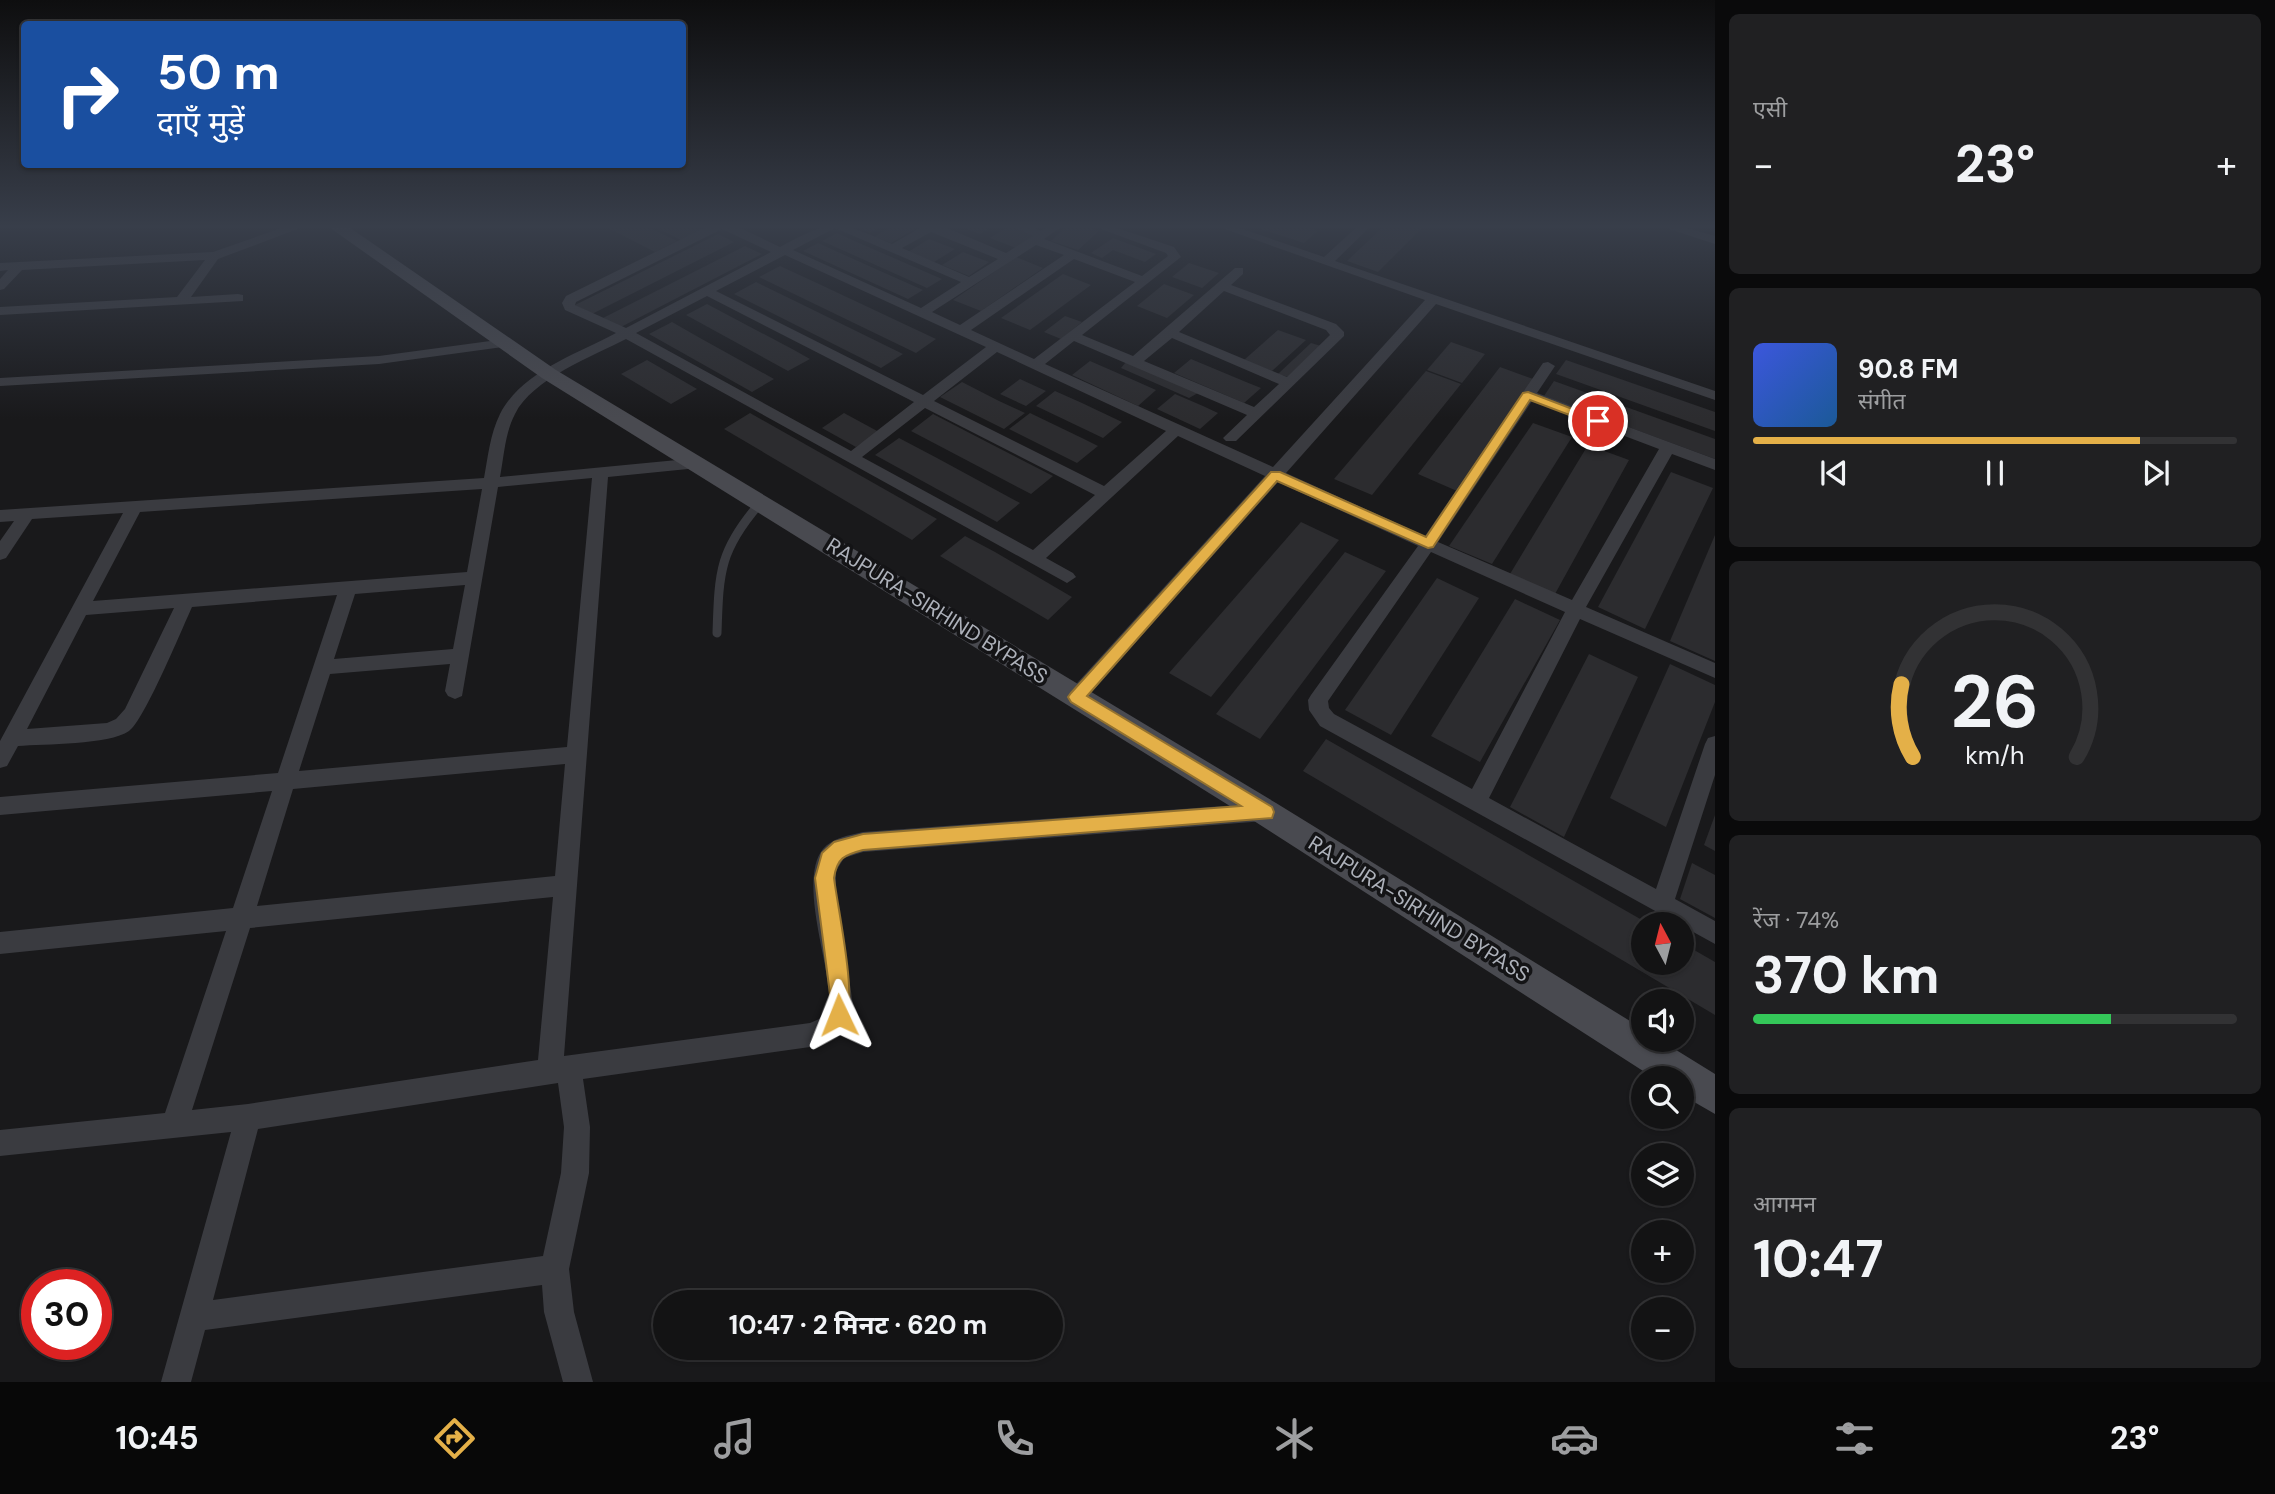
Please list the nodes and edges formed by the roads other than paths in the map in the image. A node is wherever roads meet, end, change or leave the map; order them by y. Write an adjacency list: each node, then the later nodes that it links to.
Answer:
1 (189, 289): 15 (street)
2 (427, 289): 22 (main road, RAJPURA-SIRHIND BYPASS)
3 (590, 289): 19 (street)
4 (710, 289): 12 (street)
5 (869, 289): 17 (street)
6 (958, 289): 17 (street)
7 (1021, 289): 18 (street)
8 (1133, 289): 21 (street)
9 (1218, 289): 20 (street)
10 (1231, 289): 29 (street)
11 (1406, 289): 14 (street)
12 (707, 291): 19 (street); 32 (street)
13 (238, 298): 15 (street)
14 (1433, 299): 31 (street); 41 (street)
15 (181, 301): 16 (street)
16 (0, 311)
17 (922, 313): 18 (street)
18 (961, 331): 23 (street)
19 (626, 333): 27 (street); 37 (street)
20 (1170, 333): 24 (street); 29 (street)
21 (1073, 336): 24 (street); 25 (street)
22 (505, 343): 27 (main road, RAJPURA-SIRHIND BYPASS); 28 (street)
23 (995, 347): 25 (street); 32 (street)
24 (1134, 362): 33 (street)
25 (1035, 365): 34 (street)
26 (1548, 366): 30 (street)
27 (549, 374): 38 (main road, RAJPURA-SIRHIND BYPASS); 42 (street)
28 (0, 382)
29 (1287, 382): 33 (street)
30 (1528, 395): 36 (street); 48 (street)
31 (1715, 396)
32 (924, 401): 37 (street); 43 (street)
33 (1255, 413): 35 (street)
34 (1176, 430): 41 (street); 43 (street)
35 (1231, 438)
36 (1668, 447): 39 (street); 56 (street)
37 (851, 458): 50 (street)
38 (698, 463): 40 (street); 44 (main road, RAJPURA-SIRHIND BYPASS)
39 (1715, 465)
40 (600, 473): 42 (street); 65 (street)
41 (1275, 475): 48 (street); 62 (street)
42 (491, 483): 45 (street); 51 (street)
43 (1106, 494): 50 (street)
44 (761, 502): 57 (lane); 62 (main road, RAJPURA-SIRHIND BYPASS)
45 (134, 507): 46 (street); 55 (street)
46 (27, 514): 47 (street); 49 (street)
47 (0, 516)
48 (1428, 544): 56 (street); 69 (street)
49 (0, 554)
50 (1034, 559): 52 (street)
51 (474, 578): 53 (street); 58 (street)
52 (1067, 578)
53 (348, 588): 54 (street); 59 (street)
54 (186, 601): 55 (street); 63 (street)
55 (80, 609): 63 (street)
56 (1576, 610): 60 (street); 69 (street)
57 (717, 633)
58 (461, 656): 59 (street); 61 (street)
59 (322, 667): 67 (street)
60 (1715, 671)
61 (455, 691)
62 (1076, 697): 71 (main road, RAJPURA-SIRHIND BYPASS)
63 (13, 738): 66 (street)
64 (1715, 744): 68 (street)
65 (577, 755): 67 (street); 72 (street)
66 (0, 760)
67 (285, 780): 70 (street); 74 (street)
68 (1708, 787): 73 (street)
69 (1476, 802): 73 (street)
70 (0, 806)
71 (1265, 812): 77 (street); 78 (main road, RAJPURA-SIRHIND BYPASS)
72 (566, 885): 74 (street); 77 (street)
73 (1662, 904): 75 (street)
74 (242, 920): 76 (street); 80 (street)
75 (1715, 933)
76 (0, 943)
77 (559, 1070): 79 (street); 82 (street)
78 (1715, 1096)
79 (248, 1118): 80 (street); 83 (street)
80 (174, 1126): 81 (street)
81 (0, 1143)
82 (555, 1269): 83 (street); 85 (street)
83 (192, 1317): 84 (street)
84 (176, 1382)
85 (578, 1382)

